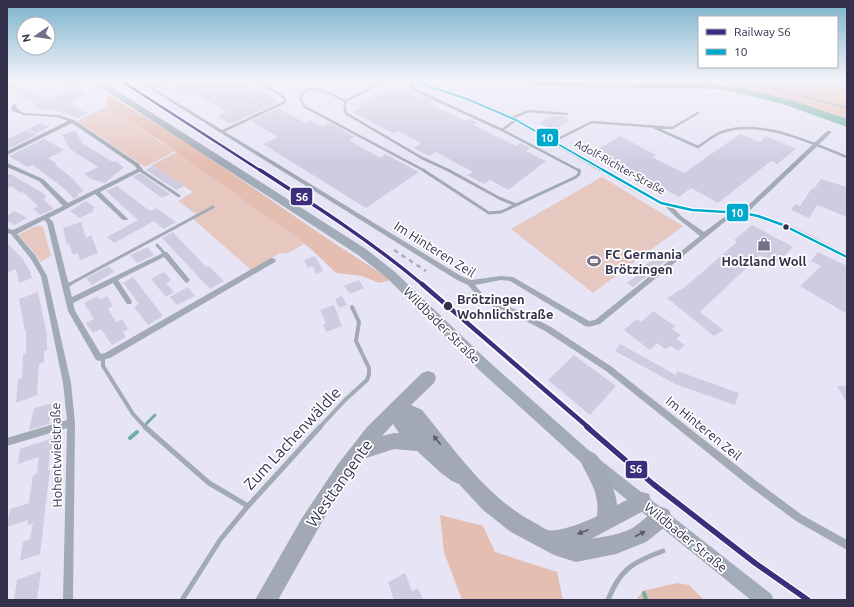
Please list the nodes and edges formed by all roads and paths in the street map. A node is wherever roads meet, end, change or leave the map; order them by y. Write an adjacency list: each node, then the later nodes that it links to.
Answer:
1 (13, 108): 12 (street)
2 (140, 108): 52 (main road, Wildbader Straße)
3 (185, 108): 15 (street, Im Hinteren Zeil)
4 (271, 108): 15 (lane)
5 (308, 108): 26 (lane)
6 (345, 108): 26 (lane)
7 (455, 108): 14 (lane)
8 (489, 108): 11 (street, Adolf-Richter-Straße)
9 (698, 113): 13 (lane)
10 (567, 114): 11 (lane)
11 (514, 119): 14 (lane); 17 (street, Adolf-Richter-Straße)
12 (72, 122): 19 (street); 22 (street)
13 (651, 126): 17 (lane); 18 (lane)
14 (502, 130): 26 (lane)
15 (223, 131): 40 (street, Im Hinteren Zeil)
16 (828, 132): 18 (street)
17 (554, 141): 25 (street, Adolf-Richter-Straße)
18 (815, 146): 20 (lane); 29 (street)
19 (7, 152)
20 (847, 157)
21 (7, 165): 27 (street)
22 (140, 170): 23 (street); 24 (lane)
23 (96, 192): 27 (street); 31 (street)
24 (179, 196)
25 (667, 204): 29 (street, Adolf-Richter-Straße); 33 (street, Adolf-Richter-Straße)
26 (516, 205)
27 (67, 206): 30 (street)
28 (212, 207): 41 (lane)
29 (743, 213): 33 (street); 36 (street, Adolf-Richter-Straße)
30 (46, 218): 32 (street); 41 (street, Zum Lachenwäldle)
31 (125, 219)
32 (10, 232): 48 (street, Hohentwielstraße)
33 (705, 236): 40 (street)
34 (157, 245): 35 (lane)
35 (165, 254): 38 (street); 39 (street)
36 (847, 257)
37 (273, 260): 45 (street)
38 (114, 280): 42 (street); 43 (street)
39 (186, 280)
40 (470, 283): 59 (street, Im Hinteren Zeil)
41 (66, 286): 42 (street, Zum Lachenwäldle)
42 (69, 302): 45 (street, Zum Lachenwäldle)
43 (129, 302)
44 (352, 307): 55 (lane, Zum Lachenwäldle)
45 (102, 358): 55 (lane, Zum Lachenwäldle)
46 (428, 378): 47 (highway, Westtangente)
47 (394, 410): 50 (highway); 51 (highway, Westtangente); 53 (highway, one-way to 47)
48 (71, 423): 49 (street); 61 (street, Hohentwielstraße)
49 (7, 442)
50 (421, 443): 51 (highway); 53 (highway)
51 (358, 452): 63 (highway, Westtangente)
52 (589, 460): 54 (main road, Wildbader Straße); 57 (highway)
53 (469, 482): 58 (highway)
54 (642, 501): 56 (main road, Wildbader Straße); 57 (highway)
55 (248, 506): 62 (lane)
56 (662, 518): 58 (highway, one-way to 56); 65 (main road, Wildbader Straße)
57 (606, 521): 58 (highway, one-way to 58)
58 (547, 541)
59 (847, 545)
60 (663, 551): 64 (lane)
61 (68, 600)
62 (182, 600)
63 (266, 600)
64 (608, 600)
65 (765, 600)

